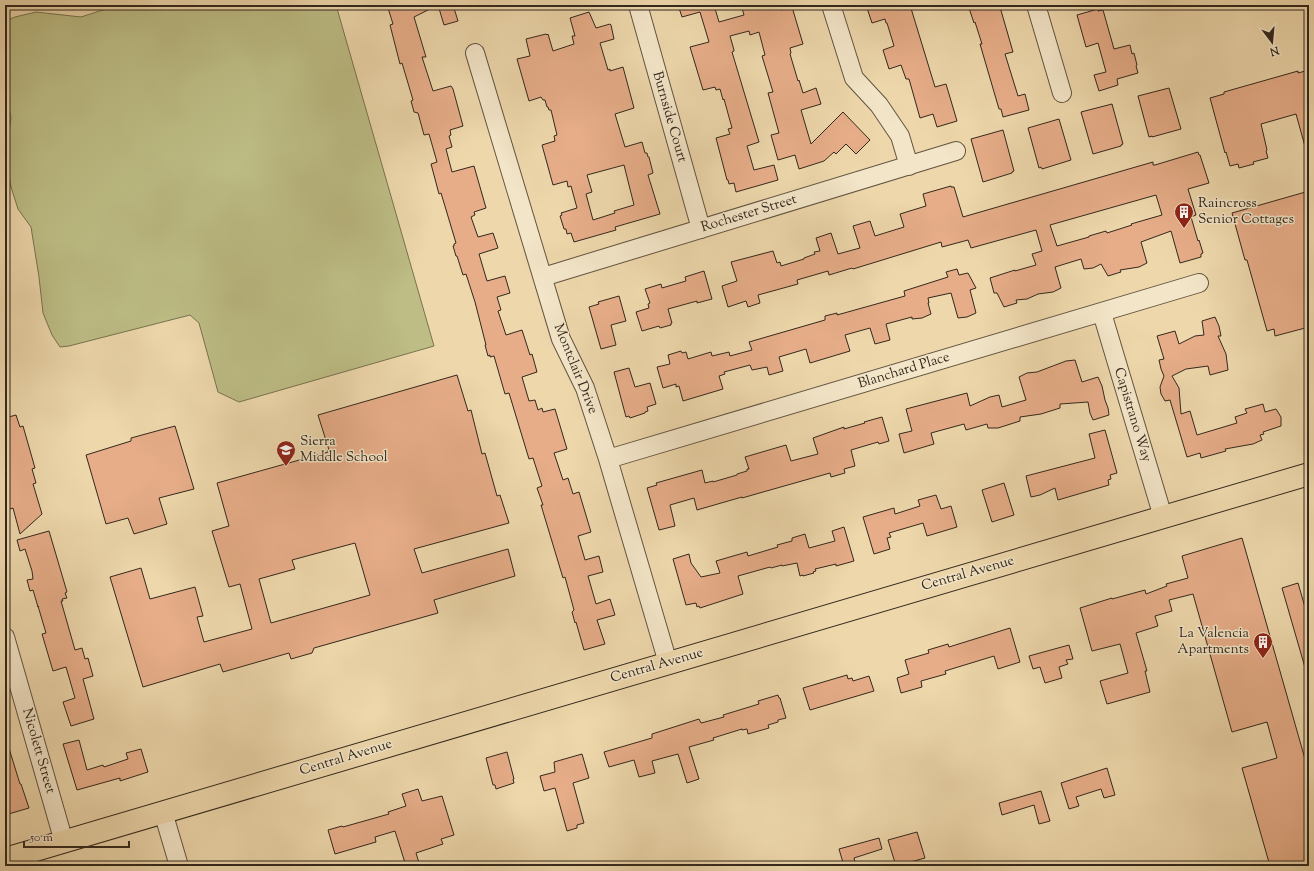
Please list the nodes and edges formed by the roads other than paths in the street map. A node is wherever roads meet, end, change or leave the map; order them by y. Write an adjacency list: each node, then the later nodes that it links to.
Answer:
1 (638, 5): 8 (street, Burnside Court)
2 (831, 5): 7 (street)
3 (1036, 5): 5 (street)
4 (475, 53): 9 (street, Montclair Drive)
5 (1062, 93)
6 (956, 151): 7 (street, Rochester Street)
7 (909, 166): 8 (street, Rochester Street)
8 (701, 229): 9 (street, Rochester Street)
9 (543, 277): 12 (street, Montclair Drive)
10 (1199, 283): 11 (street, Blanchard Place)
11 (1102, 313): 12 (street, Blanchard Place); 14 (street, Capistrano Way)
12 (608, 459): 16 (street, Montclair Drive)
13 (1309, 474): 14 (main road, Central Avenue)
14 (1163, 517): 16 (main road, Central Avenue)
15 (5, 637): 18 (street, Nicolett Street)
16 (668, 663): 17 (main road, Central Avenue)
17 (163, 812): 18 (main road, Central Avenue); 20 (street)
18 (64, 842): 19 (main road, Central Avenue)
19 (5, 859)
20 (179, 866)

